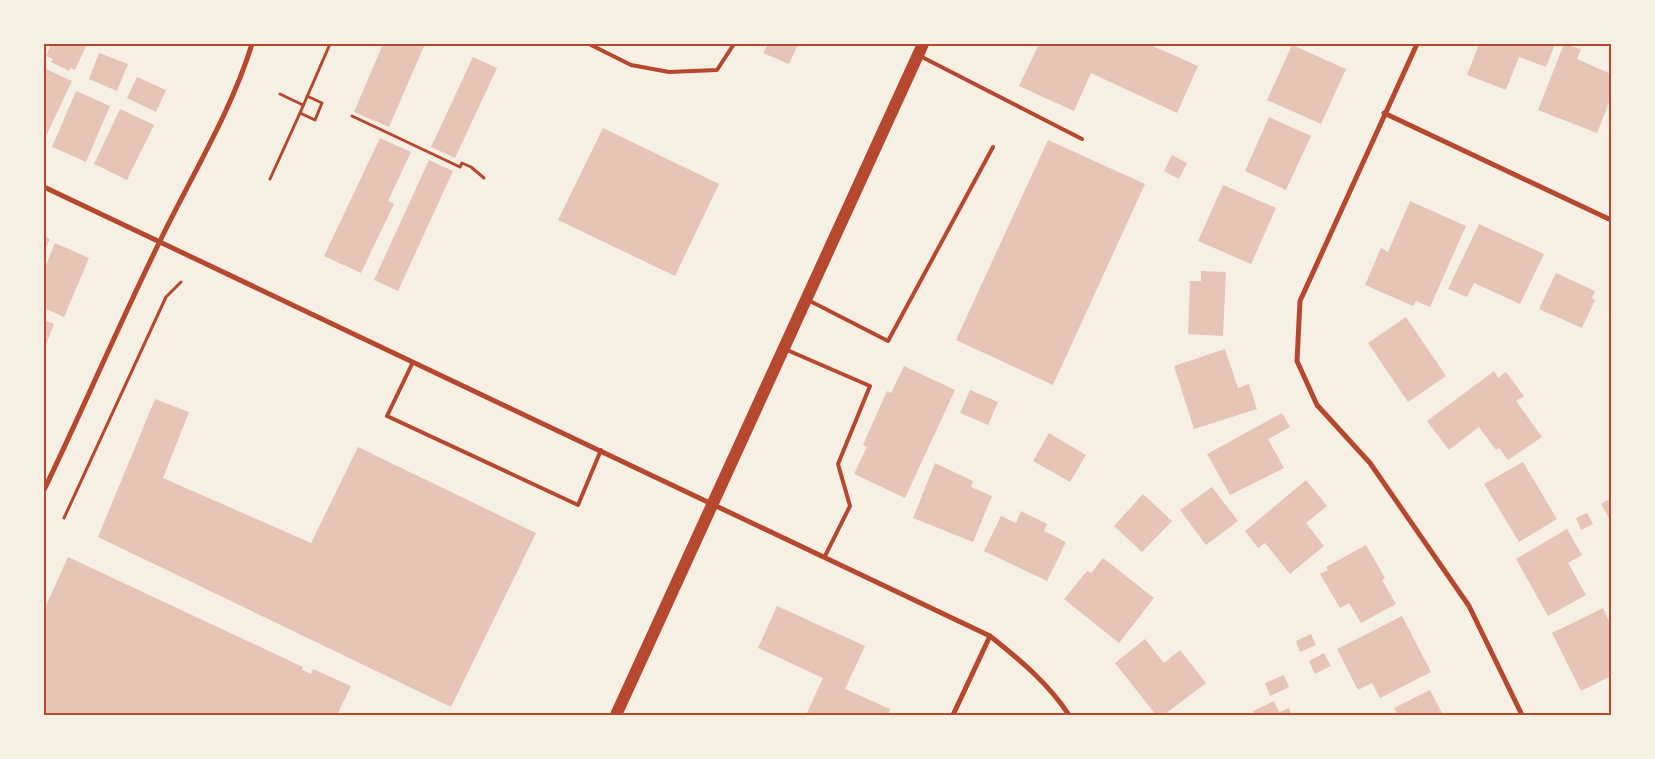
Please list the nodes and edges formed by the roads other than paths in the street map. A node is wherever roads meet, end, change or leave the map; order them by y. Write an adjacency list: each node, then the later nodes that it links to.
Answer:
1 (252, 44): 11 (street)
2 (589, 44): 3 (lane)
3 (734, 44)
4 (1417, 44): 6 (street)
5 (921, 49): 7 (lane); 12 (main road)
6 (1384, 113): 10 (street); 23 (street)
7 (1082, 139)
8 (993, 147): 12 (lane)
9 (44, 187): 11 (street)
10 (1611, 220)
11 (160, 241): 14 (street); 16 (street)
12 (806, 299): 13 (main road)
13 (784, 349): 17 (main road); 18 (lane)
14 (413, 362): 15 (street); 15 (lane)
15 (601, 450): 17 (street)
16 (44, 490)
17 (713, 503): 18 (street); 20 (main road)
18 (825, 556): 19 (street)
19 (990, 636): 21 (street); 22 (street)
20 (616, 715)
21 (954, 715)
22 (1069, 715)
23 (1522, 715)

